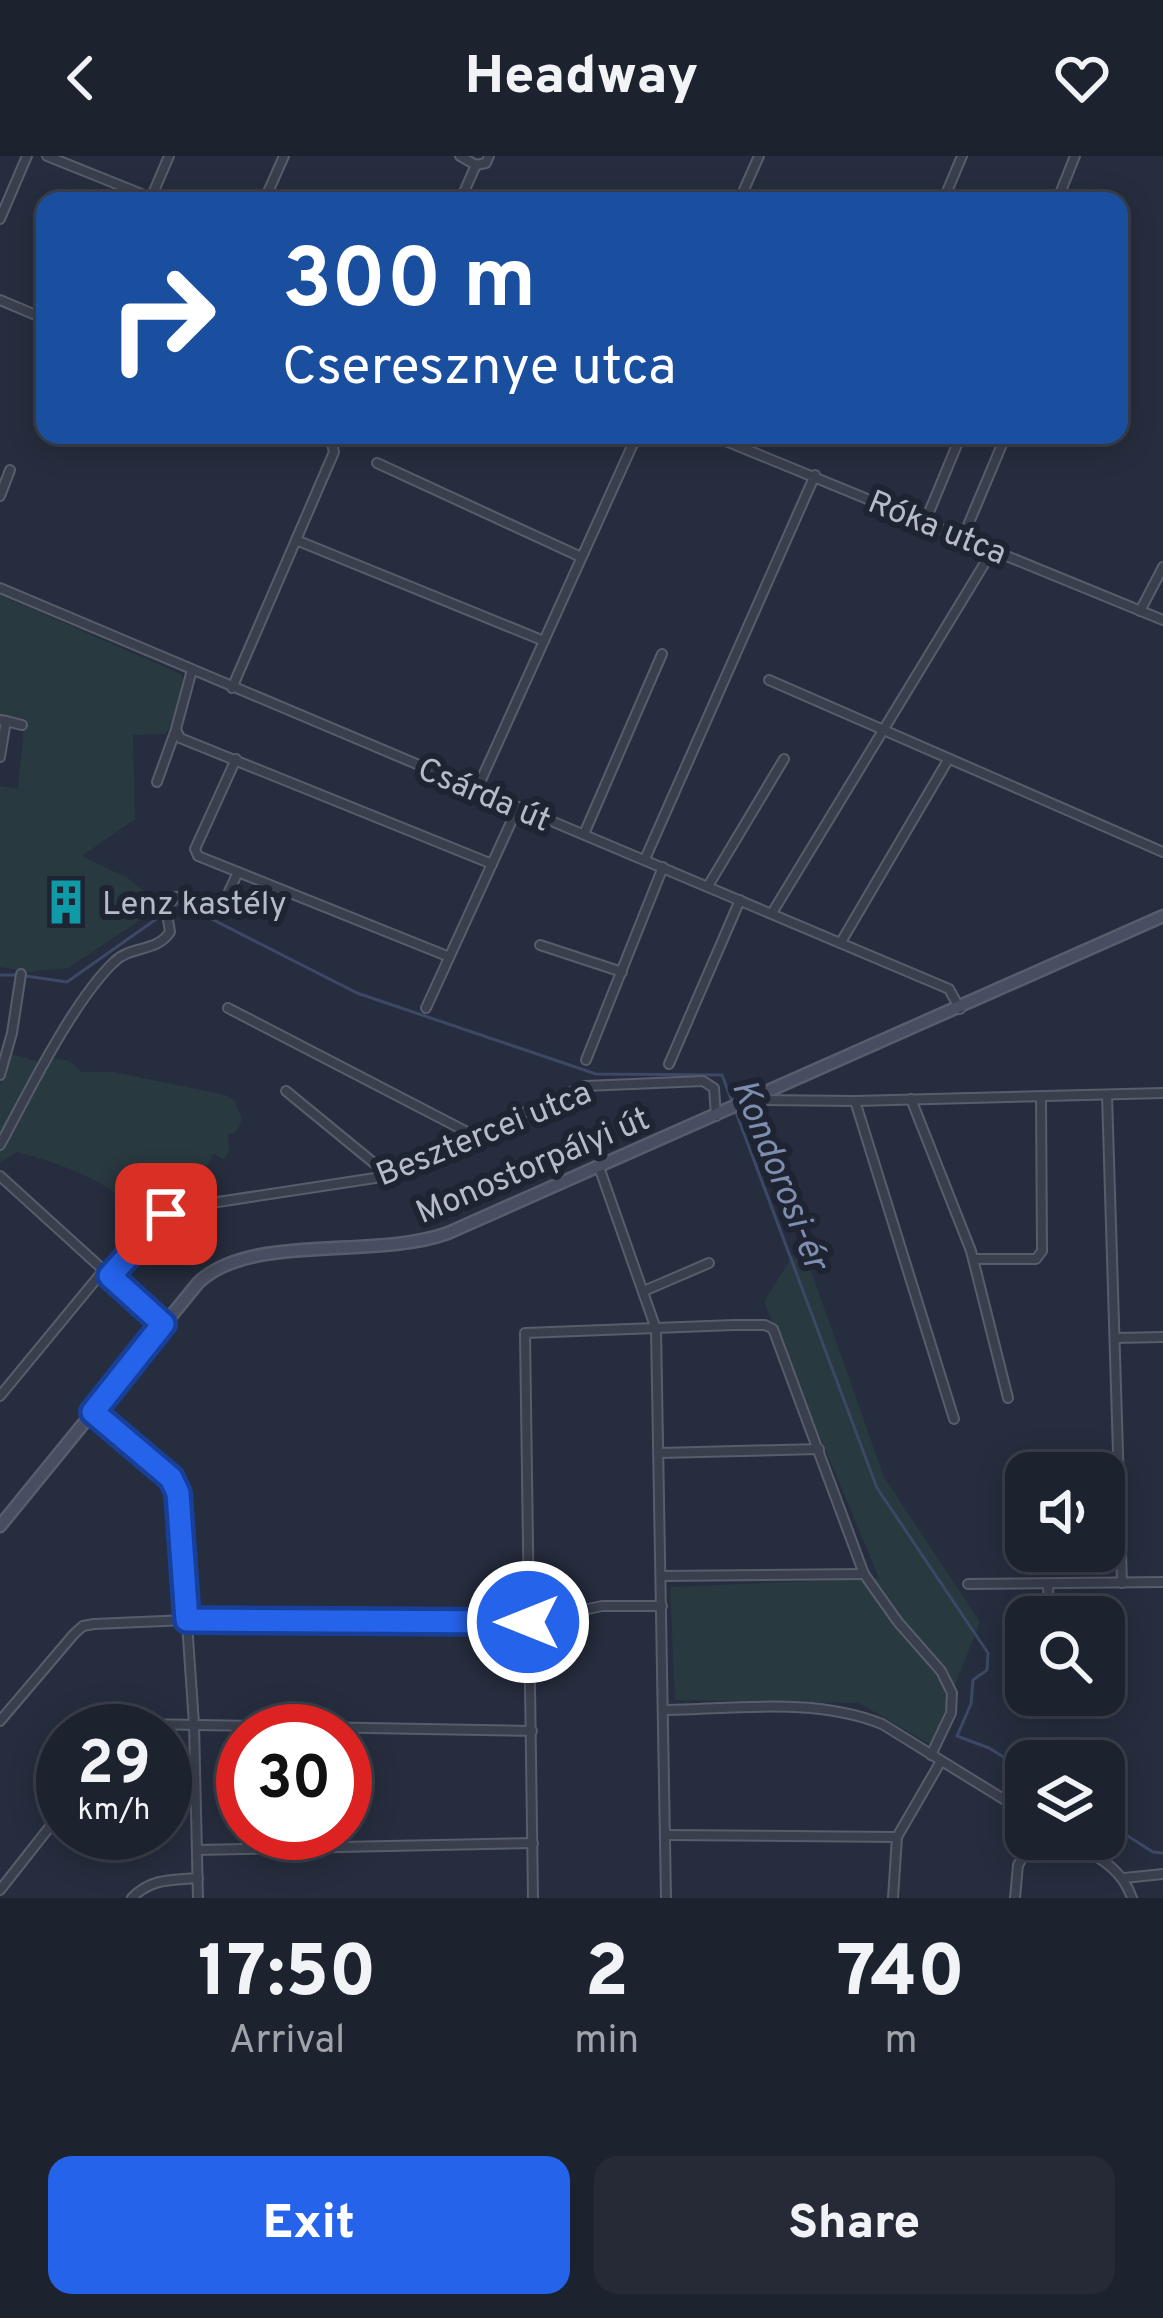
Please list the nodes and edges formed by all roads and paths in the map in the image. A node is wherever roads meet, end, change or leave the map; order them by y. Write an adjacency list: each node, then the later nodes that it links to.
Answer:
1 (27, 156): 18 (street)
2 (46, 156): 11 (street)
3 (169, 156): 12 (street)
4 (284, 156): 13 (street)
5 (460, 156): 10 (street)
6 (488, 156): 10 (street)
7 (759, 156): 15 (street)
8 (962, 156): 16 (street)
9 (1076, 156): 17 (street)
10 (476, 165): 14 (street)
11 (135, 192)
12 (158, 192)
13 (268, 192)
14 (464, 192)
15 (744, 192)
16 (948, 192)
17 (1061, 192)
18 (0, 219)
19 (0, 300): 20 (street)
20 (36, 315)
21 (332, 444): 32 (street)
22 (633, 444): 34 (street)
23 (734, 444): 28 (street, Róka utca)
24 (958, 444): 30 (street)
25 (1002, 444): 31 (street)
26 (376, 463): 34 (street)
27 (10, 470): 29 (street)
28 (815, 476): 30 (street, Róka utca); 57 (street)
29 (0, 496)
30 (925, 522): 31 (street, Róka utca)
31 (963, 537): 33 (street, Róka utca)
32 (296, 540): 39 (street); 43 (street)
33 (994, 548): 37 (street, Róka utca); 47 (street)
34 (581, 556): 39 (street)
35 (1163, 567): 37 (street)
36 (0, 588): 41 (street, Csárda út)
37 (1140, 611): 38 (street, Róka utca)
38 (1163, 620)
39 (544, 641): 53 (street)
40 (662, 654): 55 (street)
41 (192, 670): 43 (street, Csárda út); 46 (street)
42 (770, 680): 47 (street)
43 (232, 688): 53 (street, Csárda út)
44 (3, 721): 45 (street); 48 (street)
45 (22, 725)
46 (176, 729): 49 (street); 52 (street)
47 (884, 732): 51 (street); 63 (street)
48 (0, 757)
49 (236, 759): 58 (street); 60 (street)
50 (784, 759): 61 (street)
51 (948, 760): 56 (street); 65 (street)
52 (157, 782)
53 (477, 789): 54 (street, Csárda út)
54 (518, 807): 55 (street, Csárda út); 58 (street)
55 (584, 834): 57 (street, Csárda út)
56 (1163, 852)
57 (645, 859): 59 (street, Csárda út)
58 (492, 864): 67 (street)
59 (663, 867): 61 (street, Csárda út); 68 (street)
60 (238, 872): 67 (street); 87 (street)
61 (708, 886): 62 (street, Csárda út)
62 (740, 900): 63 (street, Csárda út); 74 (street)
63 (772, 913): 65 (street, Csárda út)
64 (1163, 916): 72 (street, Monostorpályi út)
65 (841, 942): 72 (street, Csárda út)
66 (540, 946): 68 (street)
67 (447, 956): 71 (street)
68 (622, 972): 73 (street)
69 (21, 974): 75 (street)
70 (227, 1008): 86 (street)
71 (426, 1008)
72 (960, 1009): 76 (street, Monostorpályi út)
73 (586, 1060)
74 (669, 1064)
75 (0, 1075)
76 (786, 1083): 81 (street, Monostorpályi út); 83 (street)
77 (286, 1091): 89 (street)
78 (1163, 1094): 79 (street)
79 (1107, 1095): 80 (street); 98 (street)
80 (1041, 1096): 82 (street); 91 (street)
81 (751, 1099): 83 (street); 85 (street, Monostorpályi út)
82 (911, 1099): 84 (street); 91 (street)
83 (791, 1101): 84 (street)
84 (855, 1101): 102 (street)
85 (716, 1116): 86 (street, Besztercei utca); 88 (street, Monostorpályi út)
86 (474, 1136): 89 (street, Besztercei utca)
87 (0, 1145)
88 (599, 1167): 94 (street); 95 (street, Monostorpályi út)
89 (387, 1174): 93 (street, Besztercei utca)
90 (0, 1176): 93 (street)
91 (973, 1259): 100 (street)
92 (709, 1263): 94 (street)
93 (107, 1274): 95 (street); 99 (street, Besztercei utca)
94 (644, 1292): 96 (street)
95 (163, 1324): 101 (street, Monostorpályi út)
96 (656, 1333): 103 (street); 104 (street); 115 (street)
97 (1163, 1337): 98 (street)
98 (1115, 1338): 108 (street)
99 (0, 1396)
100 (1008, 1398)
101 (93, 1412): 105 (street, Monostorpályi út); 114 (street)
102 (954, 1419)
103 (819, 1448): 104 (street); 106 (street)
104 (659, 1453): 107 (street)
105 (1, 1522)
106 (864, 1574): 107 (street); 120 (street)
107 (661, 1576): 113 (street)
108 (1122, 1582): 109 (street); 110 (street)
109 (1163, 1582)
110 (1048, 1584): 111 (street); 112 (street)
111 (968, 1585)
112 (1048, 1596)
113 (662, 1606): 115 (street); 116 (street)
114 (187, 1620): 115 (street); 117 (street); 118 (street)
115 (528, 1622): 119 (street)
116 (666, 1710): 120 (street); 123 (street)
117 (0, 1721)
118 (194, 1724): 119 (street); 127 (street)
119 (532, 1731): 126 (street)
120 (932, 1755): 121 (street)
121 (941, 1761): 122 (street); 124 (street)
122 (1005, 1800)
123 (666, 1835): 124 (street); 137 (street)
124 (897, 1837): 138 (street)
125 (36, 1844): 133 (street)
126 (533, 1844): 127 (street); 136 (street)
127 (197, 1850): 131 (street)
128 (1021, 1860): 139 (street)
129 (1098, 1860): 132 (street)
130 (1163, 1874): 132 (street)
131 (198, 1878): 134 (street); 135 (street)
132 (1124, 1878): 140 (street)
133 (0, 1890)
134 (132, 1898)
135 (199, 1898)
136 (533, 1898)
137 (666, 1898)
138 (893, 1898)
139 (1015, 1898)
140 (1132, 1898)

